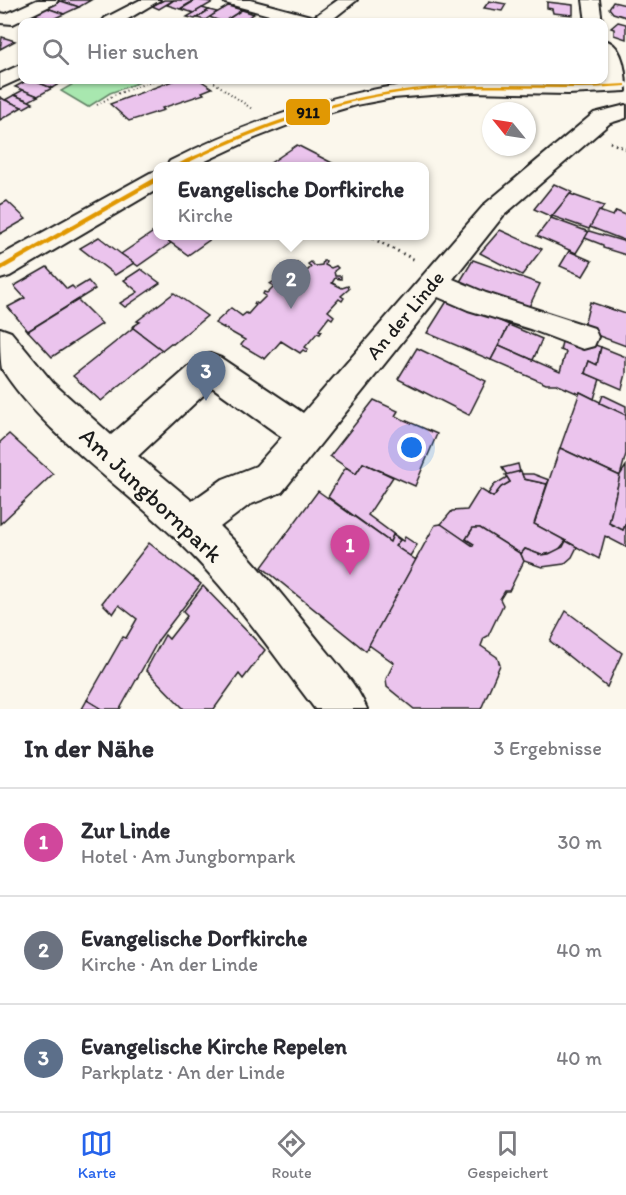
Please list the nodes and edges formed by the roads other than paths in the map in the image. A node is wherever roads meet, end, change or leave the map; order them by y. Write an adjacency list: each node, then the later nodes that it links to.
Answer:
1 (50, 0): 6 (street)
2 (152, 0): 7 (street)
3 (231, 0): 8 (street)
4 (349, 0): 9 (street)
5 (591, 0): 10 (street)
6 (0, 18)
7 (120, 18)
8 (298, 18)
9 (324, 18)
10 (593, 18)
11 (608, 49): 15 (street)
12 (18, 72): 13 (street)
13 (0, 82)
14 (360, 88): 15 (street); 16 (street)
15 (624, 94): 19 (street, An der Linde)
16 (187, 162)
17 (153, 181): 18 (street)
18 (0, 269)
19 (436, 278): 20 (street); 22 (street, An der Linde)
20 (584, 337)
21 (0, 341): 23 (street, Am Jungbornpark)
22 (306, 434): 23 (street); 24 (street, An der Linde)
23 (111, 458): 24 (street, Am Jungbornpark)
24 (190, 525): 25 (street, Am Jungbornpark)
25 (344, 709)

